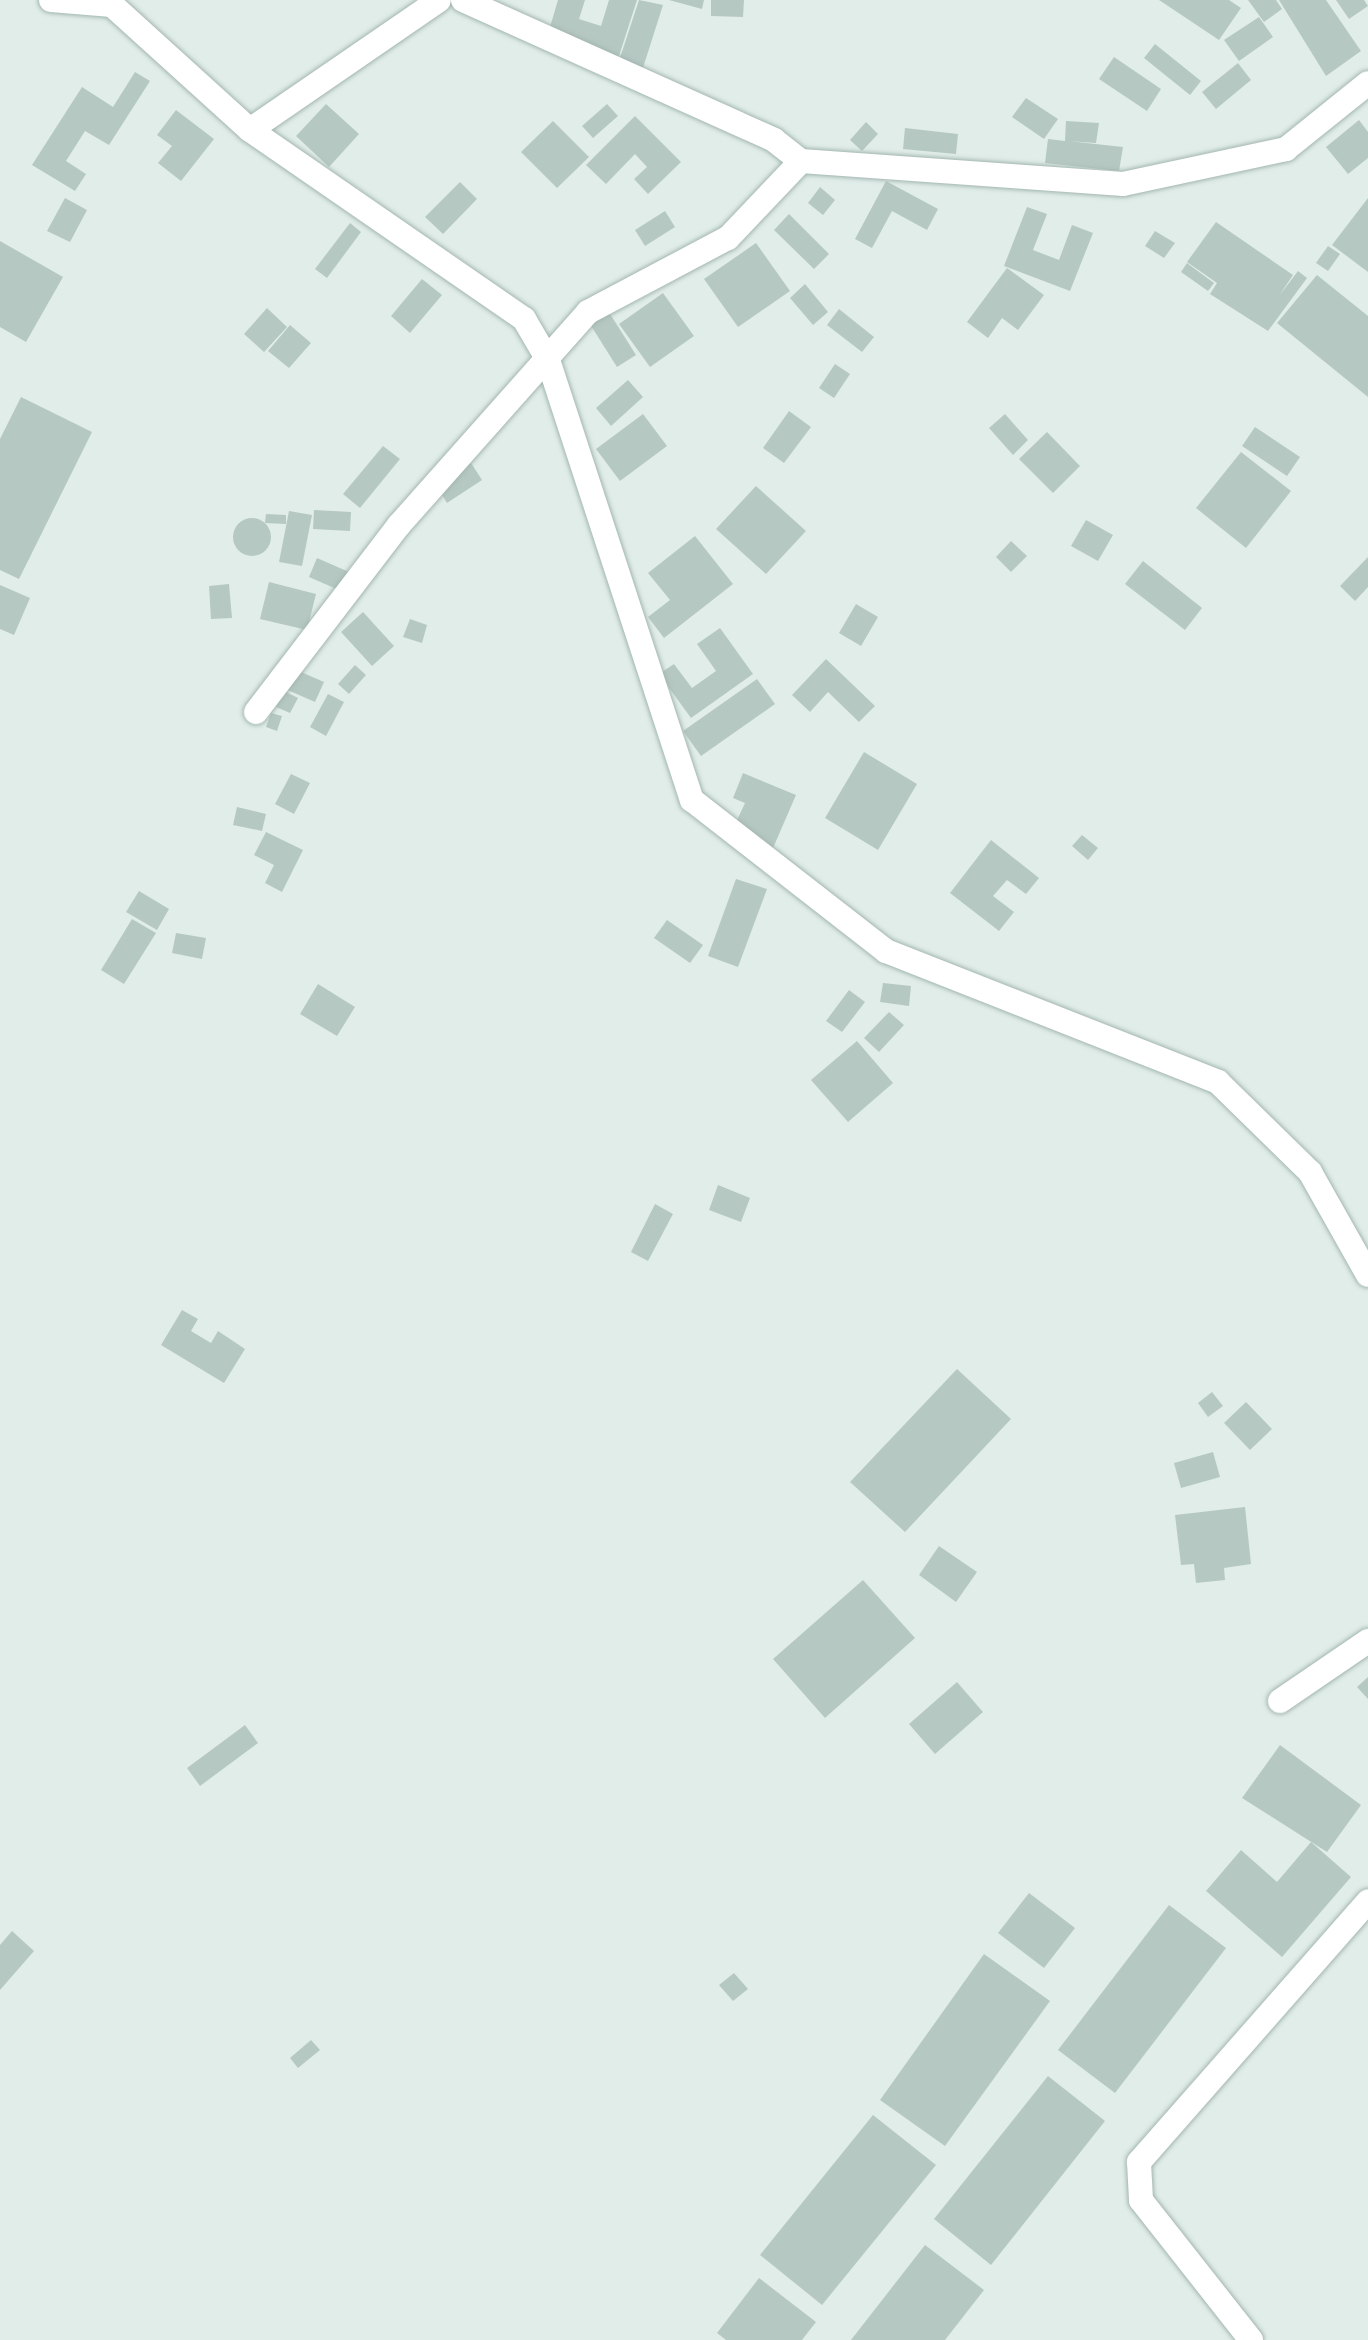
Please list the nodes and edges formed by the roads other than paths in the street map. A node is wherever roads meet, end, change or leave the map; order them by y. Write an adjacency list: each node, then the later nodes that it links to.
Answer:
1 (51, 0): 5 (street)
2 (439, 0): 5 (street)
3 (463, 0): 6 (street)
4 (1368, 83): 6 (street)
5 (250, 130): 7 (street)
6 (801, 161): 7 (street)
7 (548, 360): 8 (street); 9 (street)
8 (256, 712)
9 (1368, 1275)
10 (1368, 1641): 11 (street)
11 (1280, 1701)
12 (1368, 1901): 13 (street)
13 (1251, 2340)

